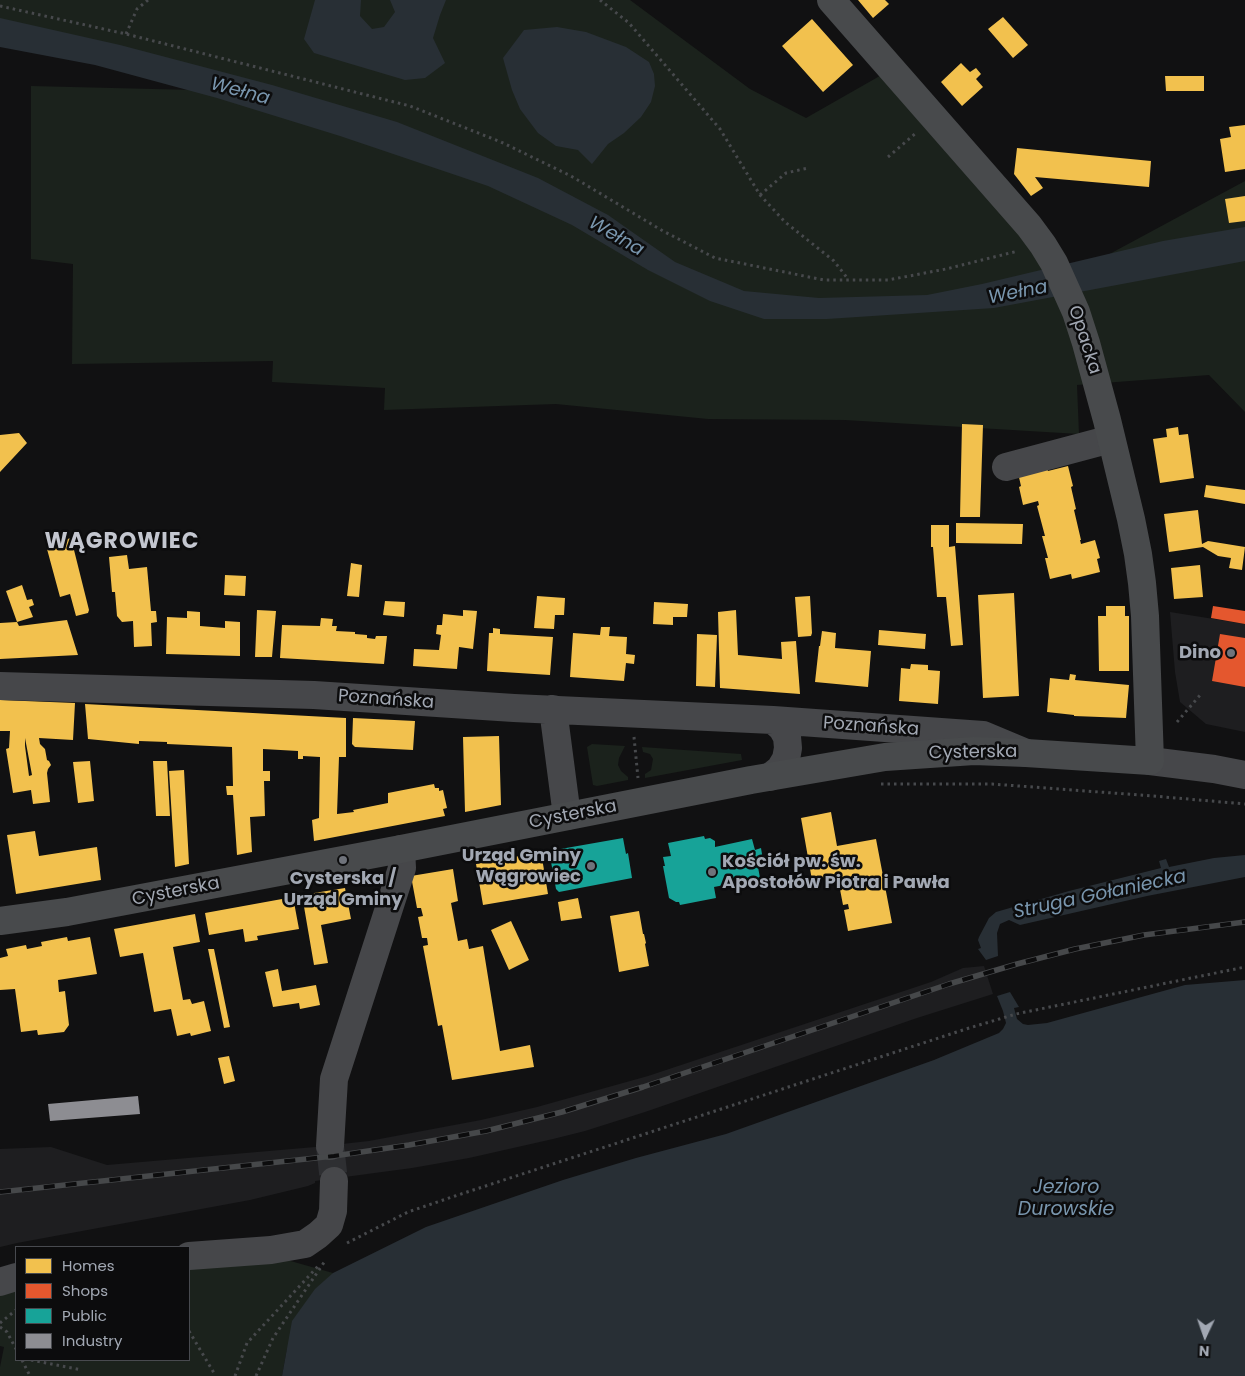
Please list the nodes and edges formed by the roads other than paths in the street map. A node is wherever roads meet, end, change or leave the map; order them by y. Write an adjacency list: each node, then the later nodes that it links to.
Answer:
1 (831, 0): 2 (main road, Opacka)
2 (1112, 439): 3 (street); 8 (main road, Opacka)
3 (1006, 467)
4 (0, 686): 5 (street, Poznańska)
5 (553, 709): 6 (street, Poznańska); 11 (street)
6 (773, 720): 7 (street, Poznańska); 10 (street)
7 (1026, 753): 8 (main road, Cysterska); 10 (main road, Cysterska)
8 (1150, 761): 9 (street)
9 (1245, 775)
10 (770, 777): 11 (main road, Cysterska)
11 (568, 816): 12 (main road, Cysterska)
12 (401, 849): 13 (main road, Cysterska); 14 (street)
13 (0, 921)
14 (330, 1146)
15 (334, 1180): 16 (street)
16 (190, 1256)
17 (15, 1277): 18 (street)
18 (0, 1282)

